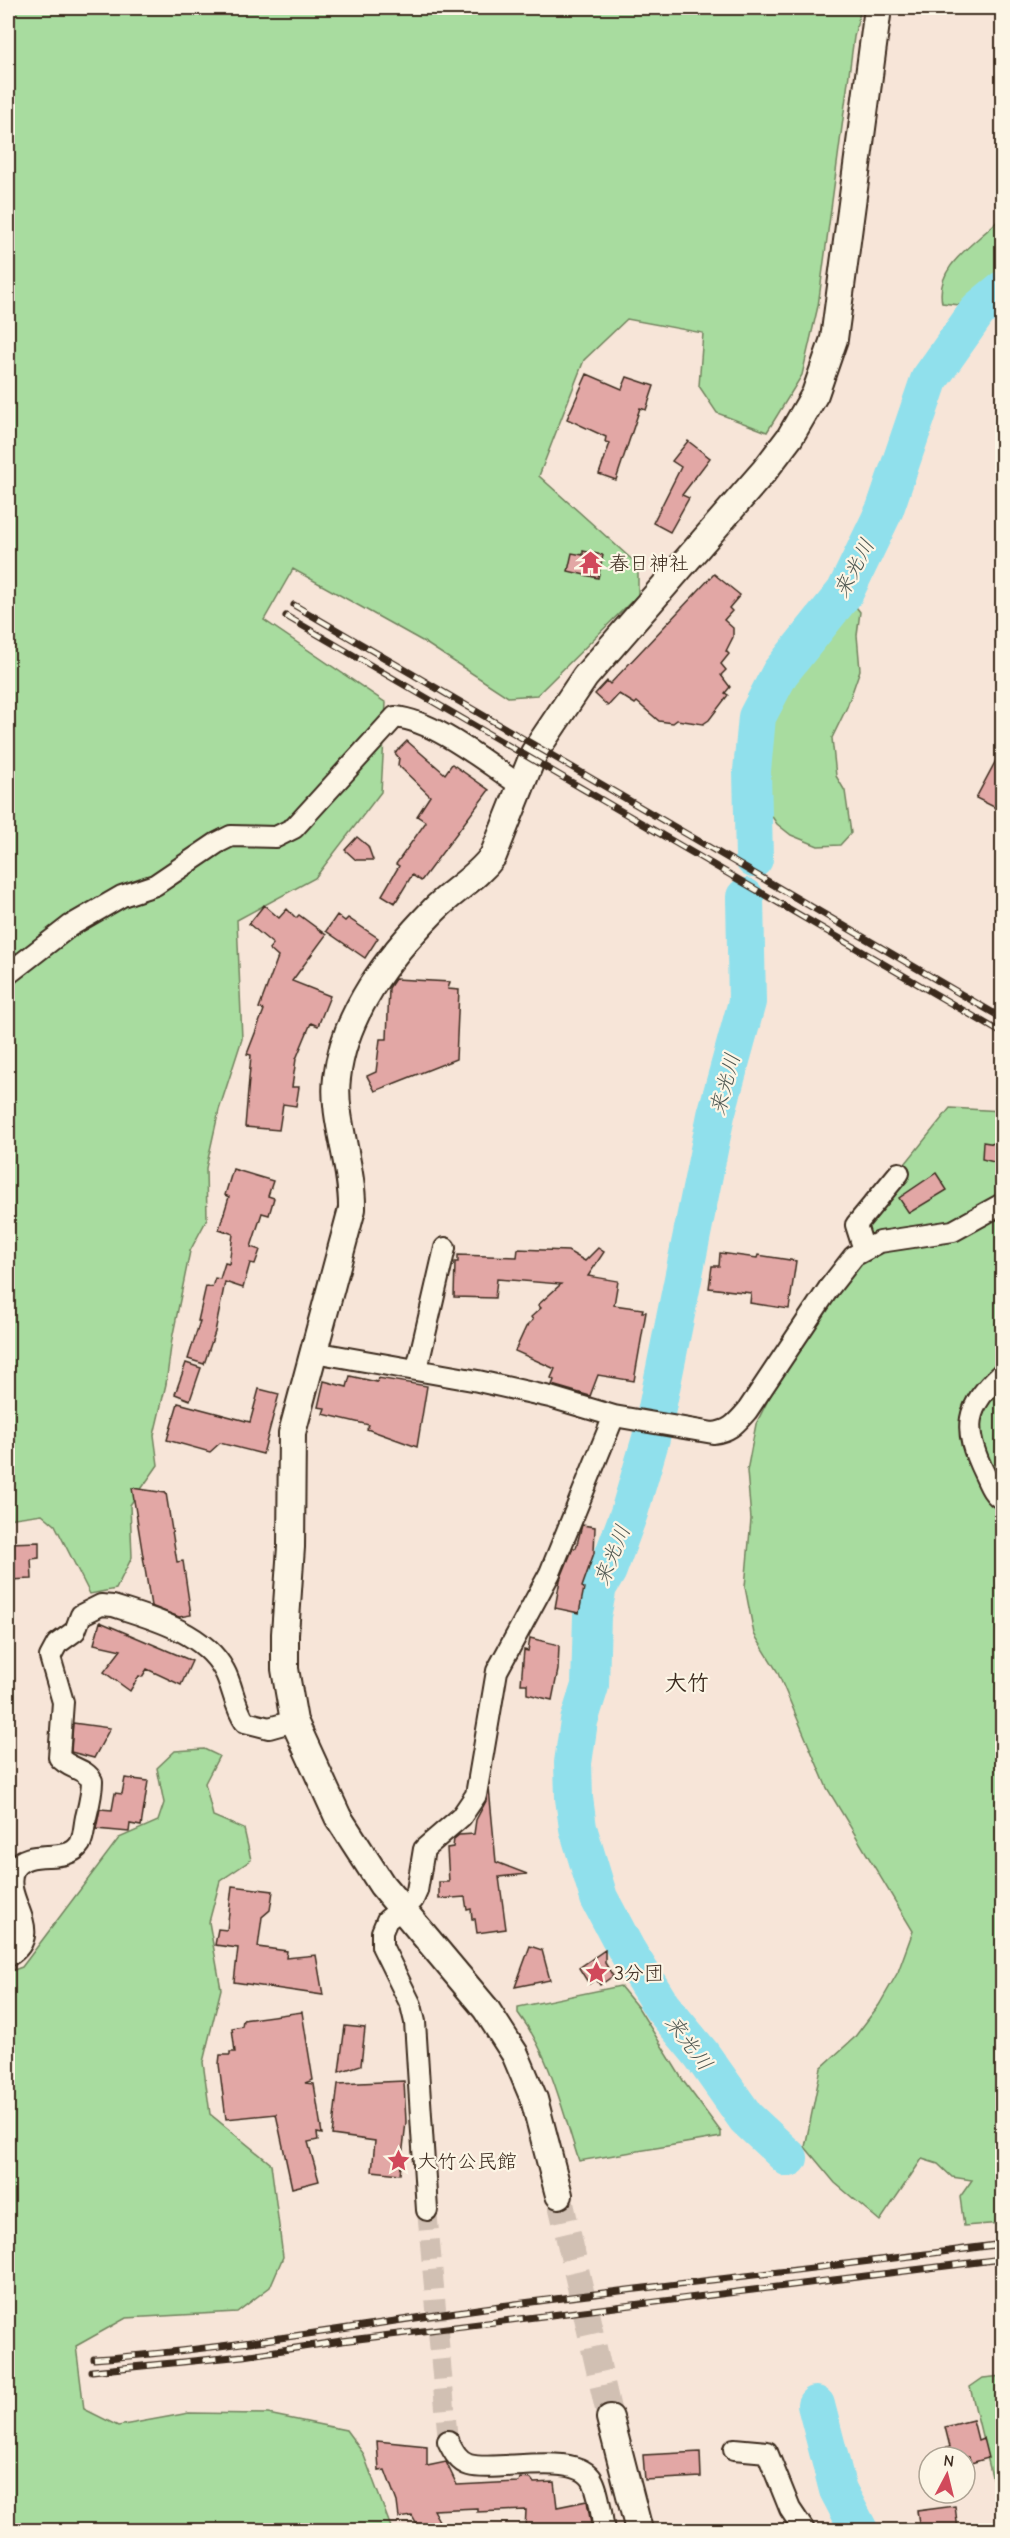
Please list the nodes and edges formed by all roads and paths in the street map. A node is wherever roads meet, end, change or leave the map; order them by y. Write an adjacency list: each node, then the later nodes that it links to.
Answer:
1 (878, 8): 2 (street)
2 (520, 785): 3 (street); 8 (street)
3 (8, 974)
4 (899, 1173): 7 (street)
5 (1002, 1204): 7 (street)
6 (445, 1248): 9 (street)
7 (864, 1250): 11 (street)
8 (314, 1352): 9 (street); 13 (street)
9 (417, 1369): 11 (street)
10 (1002, 1373): 12 (street)
11 (621, 1418): 14 (street)
12 (1002, 1499)
13 (294, 1721): 14 (street); 15 (street)
14 (402, 1908): 16 (street); 17 (street)
15 (8, 1956)
16 (559, 2195)
17 (427, 2210)
18 (610, 2418): 22 (street)
19 (448, 2441): 21 (street)
20 (734, 2449): 23 (street)
21 (604, 2530)
22 (639, 2530)
23 (804, 2530)

